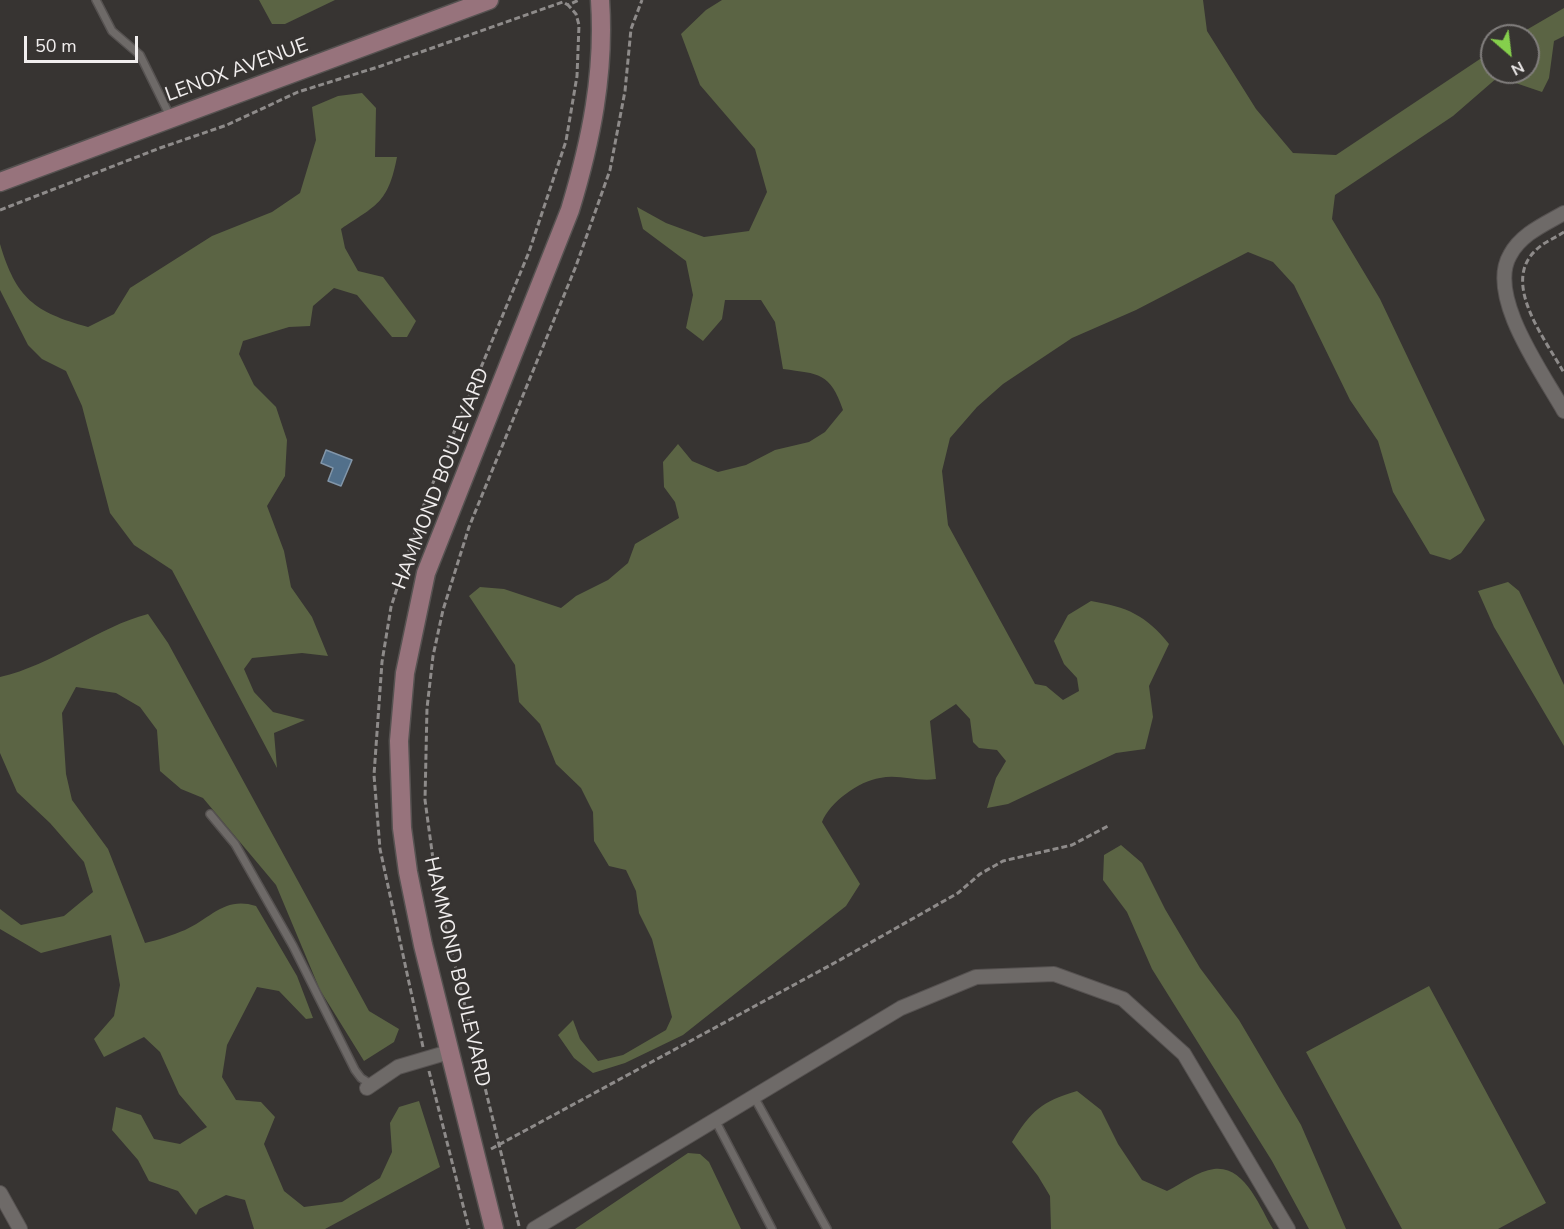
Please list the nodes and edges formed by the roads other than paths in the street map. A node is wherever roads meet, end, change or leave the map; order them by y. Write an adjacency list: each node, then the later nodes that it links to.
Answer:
1 (96, 0): 4 (lane)
2 (489, 0): 4 (street, LENOX AVENUE)
3 (600, 0): 9 (street, HAMMOND BOULEVARD)
4 (172, 119): 5 (street, LENOX AVENUE)
5 (0, 182)
6 (1564, 213): 7 (street)
7 (1564, 411)
8 (210, 814): 10 (lane)
9 (449, 1052): 10 (street); 15 (street, HAMMOND BOULEVARD)
10 (370, 1087)
11 (753, 1095): 12 (street); 18 (lane); 19 (street)
12 (714, 1118): 16 (street); 17 (lane)
13 (0, 1193): 14 (street)
14 (20, 1229)
15 (494, 1229)
16 (534, 1229)
17 (772, 1229)
18 (827, 1229)
19 (1288, 1229)

